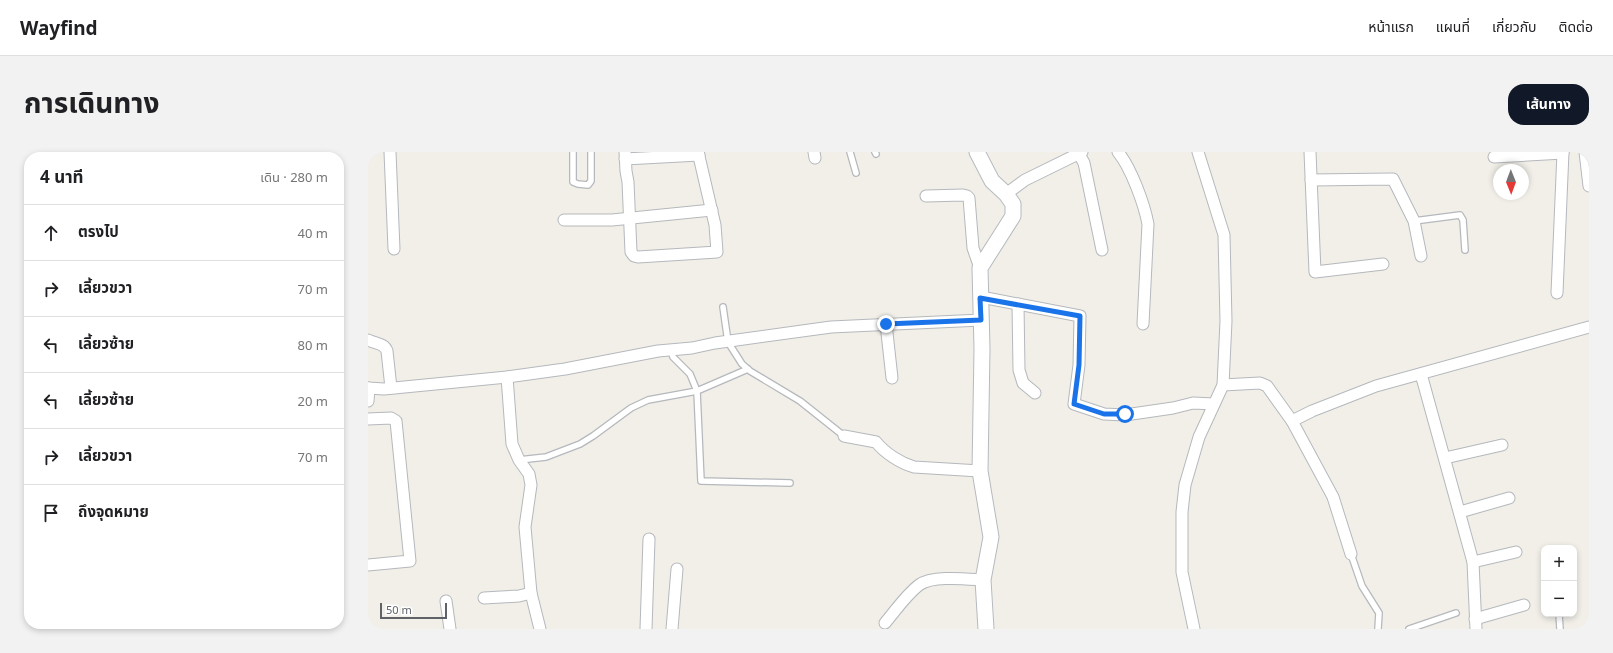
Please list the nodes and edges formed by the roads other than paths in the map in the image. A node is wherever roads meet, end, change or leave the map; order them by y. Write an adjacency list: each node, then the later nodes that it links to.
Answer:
1 (390, 152): 24 (street)
2 (573, 152): 3 (lane)
3 (591, 152)
4 (850, 152): 15 (lane)
5 (977, 152): 18 (street)
6 (1118, 152): 36 (street)
7 (1198, 152): 45 (street)
8 (1310, 152): 16 (street)
9 (1585, 152): 17 (street)
10 (698, 153): 13 (street); 20 (street)
11 (1080, 153): 18 (street); 25 (street)
12 (1563, 153): 14 (street); 30 (street)
13 (625, 155): 21 (street)
14 (1494, 157)
15 (856, 173)
16 (1311, 180): 23 (street); 28 (street)
17 (1589, 186)
18 (1006, 194): 29 (street)
19 (926, 196): 29 (street)
20 (712, 210): 21 (street); 21 (street)
21 (629, 217): 22 (street)
22 (564, 220)
23 (1414, 220): 26 (lane); 27 (street)
24 (394, 249)
25 (1102, 250)
26 (1466, 250)
27 (1421, 256)
28 (1382, 264)
29 (980, 268): 31 (street)
30 (1557, 293)
31 (980, 298): 32 (street); 34 (street)
32 (1018, 304): 49 (street); 51 (street)
33 (723, 307): 39 (lane)
34 (981, 320): 35 (street); 58 (street)
35 (886, 324): 39 (street); 44 (street)
36 (1143, 324)
37 (1589, 327): 42 (street)
38 (368, 340): 47 (street)
39 (728, 342): 40 (street); 41 (lane)
40 (671, 350): 43 (street); 48 (lane)
41 (748, 369): 48 (lane); 54 (lane)
42 (1421, 374): 53 (street); 56 (street)
43 (507, 377): 47 (street); 57 (street)
44 (892, 378)
45 (1223, 385): 51 (street); 53 (street)
46 (368, 388): 47 (street); 50 (street)
47 (391, 388)
48 (697, 391): 57 (lane); 59 (lane)
49 (1035, 393)
50 (368, 401)
51 (1214, 404): 82 (street)
52 (368, 419): 66 (street)
53 (1292, 421): 64 (street)
54 (844, 436): 58 (street)
55 (1502, 445): 56 (street)
56 (1444, 458): 61 (street)
57 (519, 460): 69 (street)
58 (980, 471): 68 (street)
59 (790, 483)
60 (1509, 498): 61 (street)
61 (1460, 512): 65 (street)
62 (649, 539): 79 (street)
63 (1516, 552): 65 (street)
64 (1352, 554): 83 (lane)
65 (1473, 562): 76 (street)
66 (368, 565)
67 (677, 569): 80 (street)
68 (983, 580): 75 (street); 81 (street)
69 (531, 593): 70 (street); 78 (street)
70 (484, 598)
71 (446, 601): 77 (street)
72 (1524, 606): 76 (street)
73 (1456, 613): 84 (lane)
74 (1558, 617): 85 (lane)
75 (885, 622)
76 (1475, 624)
77 (450, 629)
78 (540, 629)
79 (646, 629)
80 (672, 629)
81 (986, 629)
82 (1194, 629)
83 (1378, 629)
84 (1409, 629)
85 (1560, 629)

